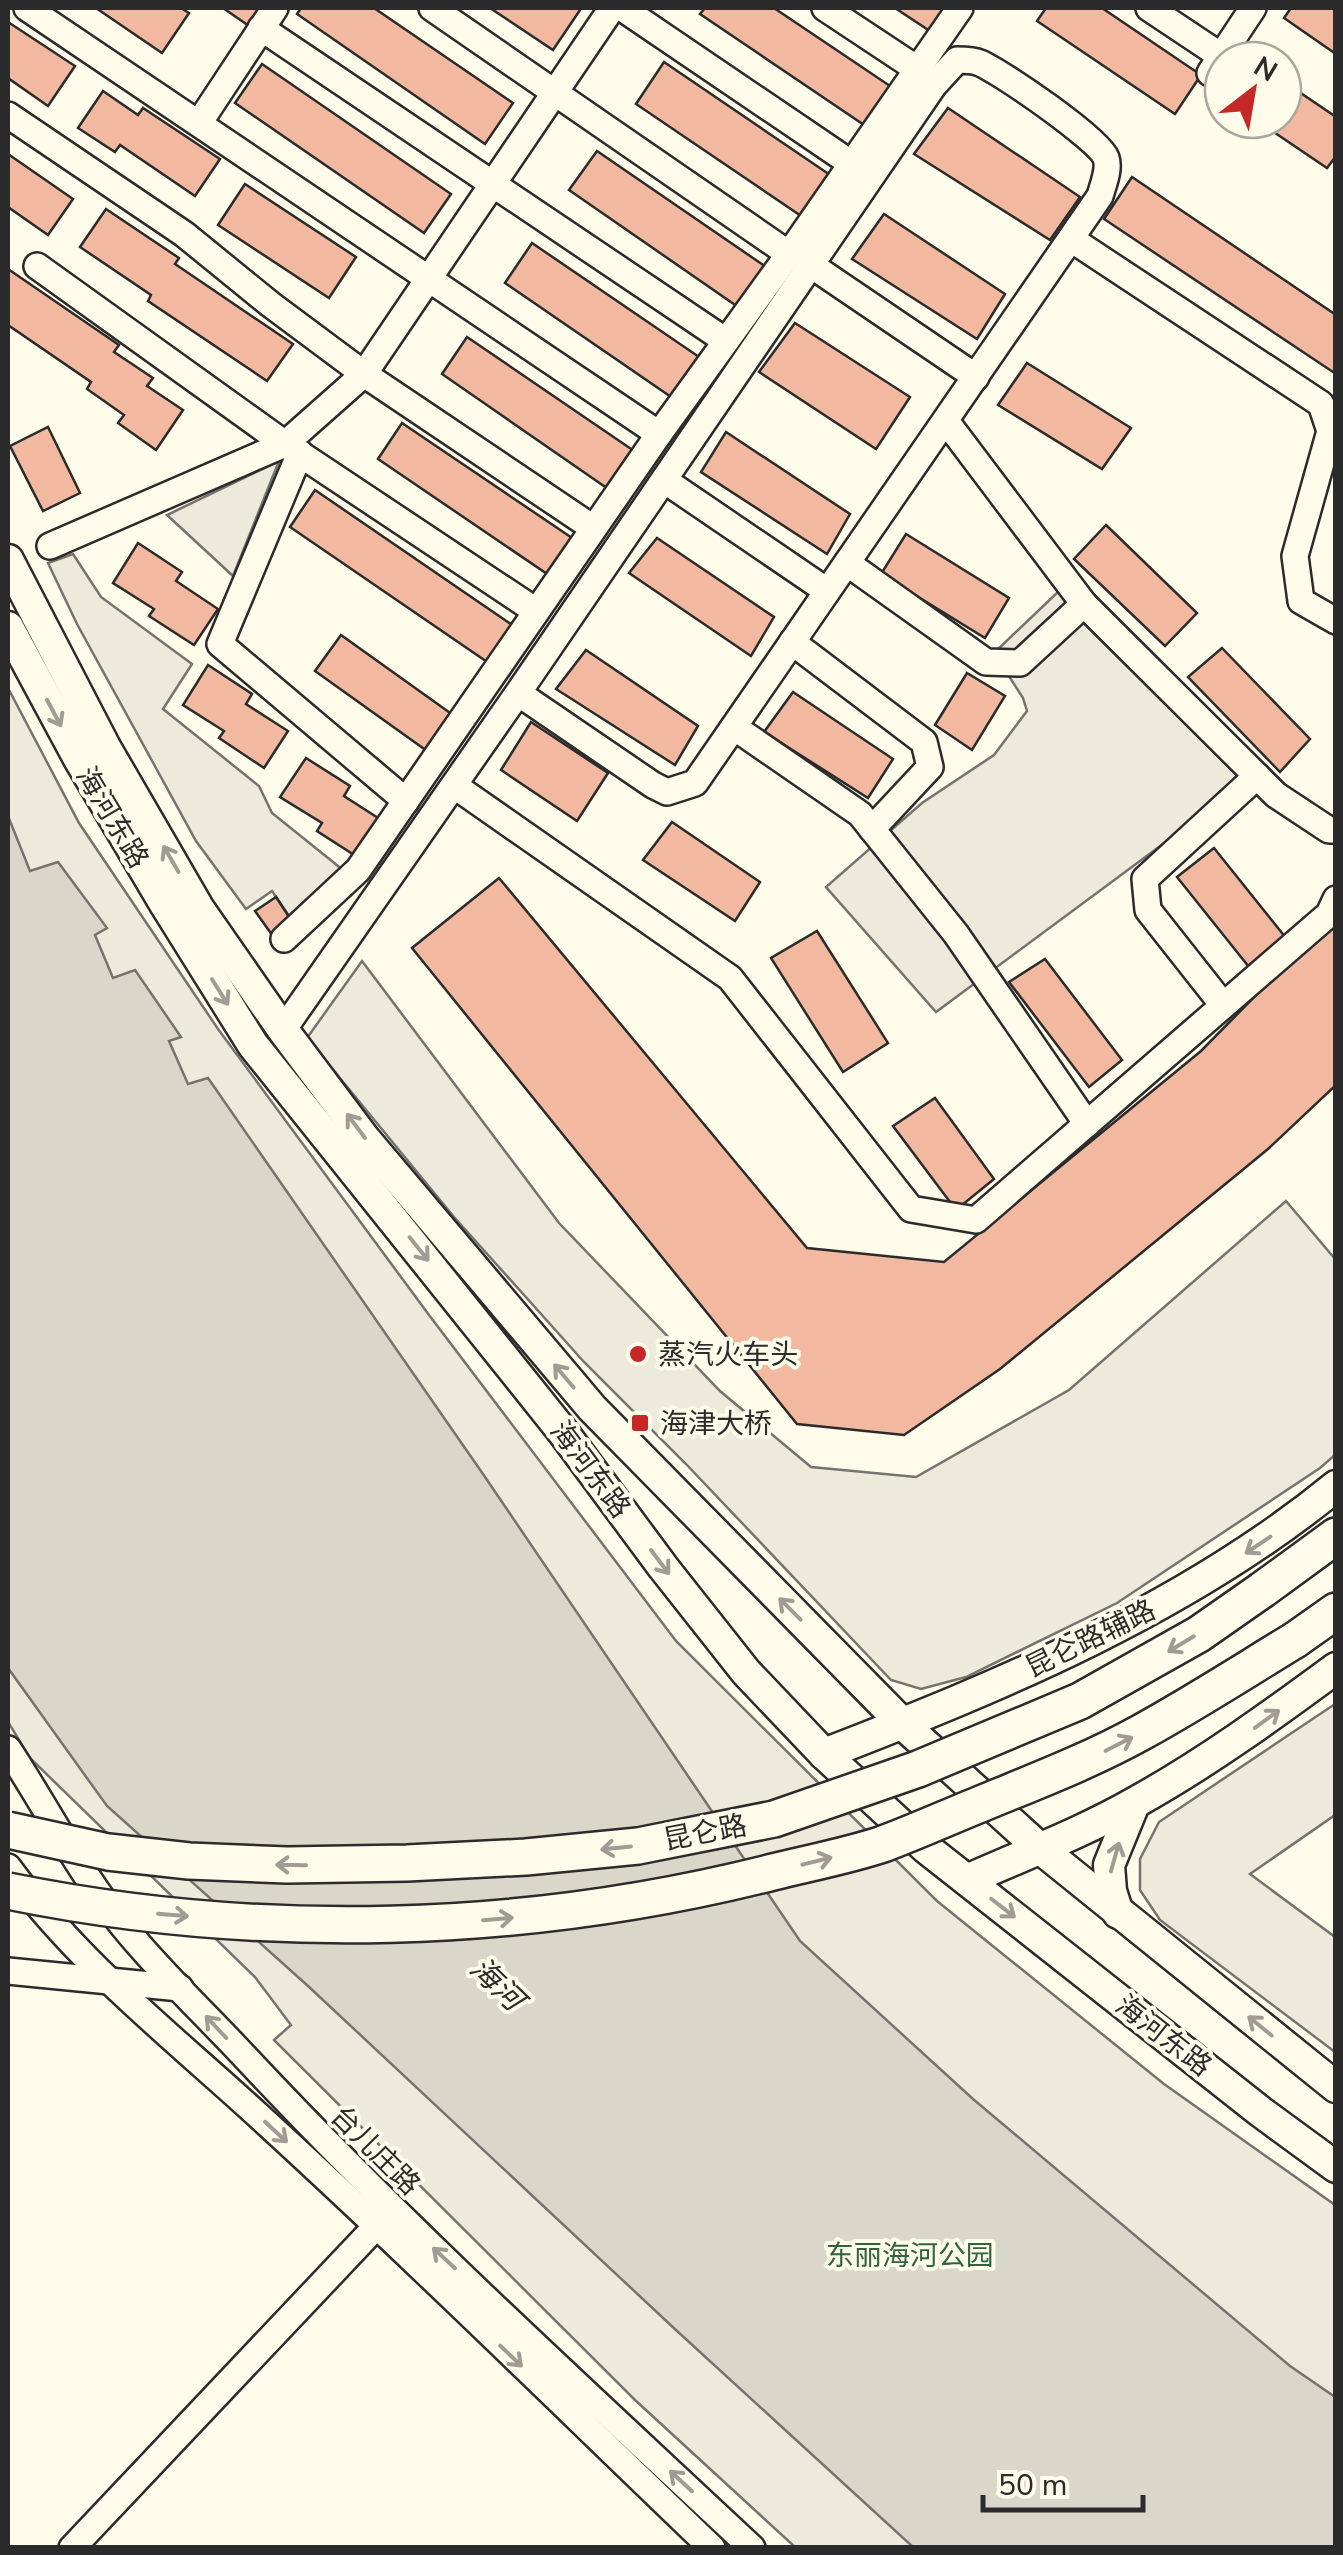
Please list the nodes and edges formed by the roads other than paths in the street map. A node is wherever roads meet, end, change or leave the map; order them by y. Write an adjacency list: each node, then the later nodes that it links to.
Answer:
1 (27, 8): 13 (street)
2 (432, 8): 11 (street)
3 (612, 8): 11 (street)
4 (622, 8): 14 (street)
5 (825, 8): 10 (street)
6 (960, 8): 10 (street)
7 (1149, 8): 8 (street)
8 (1253, 8)
9 (268, 18): 13 (street); 15 (street)
10 (917, 68): 14 (street)
11 (554, 93): 15 (street); 17 (street)
12 (8, 115): 21 (street)
13 (199, 123): 19 (street)
14 (852, 164): 17 (street)
15 (493, 184): 19 (street); 20 (street)
16 (1071, 238): 17 (street); 22 (street); 34 (street)
17 (800, 260): 20 (street); 22 (street); 26 (street)
18 (38, 266): 25 (street)
19 (428, 279): 21 (street); 24 (street)
20 (726, 341): 24 (street)
21 (364, 374): 25 (street); 27 (street)
22 (976, 377): 23 (street)
23 (946, 421): 30 (street); 32 (street)
24 (658, 434): 27 (street)
25 (293, 449): 28 (street); 33 (street); 41 (street)
26 (664, 480): 31 (street); 37 (street)
27 (594, 528): 33 (street)
28 (50, 546)
29 (8, 560): 47 (main road, 海河东路, one-way to 29)
30 (847, 563): 31 (street); 32 (street)
31 (828, 591): 36 (street)
32 (1084, 604): 39 (street)
33 (536, 611): 41 (street)
34 (1336, 622)
35 (8, 628): 57 (main road, 海河东路, one-way to 57)
36 (792, 642): 38 (street); 42 (street)
37 (518, 693): 38 (street); 40 (street)
38 (734, 727): 42 (street)
39 (1256, 776): 43 (street); 46 (street)
40 (455, 786): 47 (street); 48 (street)
41 (406, 800): 45 (street)
42 (872, 830): 48 (street)
43 (1336, 830)
44 (1336, 899): 46 (street)
45 (284, 939)
46 (1224, 1005): 48 (street)
47 (283, 1030): 53 (main road, 海河东路, one-way to 47)
48 (1087, 1124)
49 (1336, 1486): 54 (main road, 昆仑路辅路, one-way to 54)
50 (1336, 1536): 60 (highway, 昆仑路, one-way to 60, bridge)
51 (1336, 1611): 65 (highway, 昆仑路, one-way to 51, bridge)
52 (1336, 1668): 59 (main road, one-way to 52)
53 (858, 1678): 54 (main road); 55 (main road, 海河东路)
54 (940, 1708): 55 (main road, 昆仑路辅路)
55 (905, 1726): 57 (main road); 58 (main road); 61 (main road, 海河东路)
56 (8, 1749): 69 (street, 台儿庄路)
57 (824, 1754): 58 (main road, 海河东路)
58 (864, 1791): 62 (main road, 海河东路)
59 (1134, 1804): 61 (main road); 66 (main road, one-way to 59)
60 (8, 1830)
61 (1046, 1844): 62 (main road); 64 (main road); 66 (main road, 海河东路)
62 (926, 1848): 64 (main road, 海河东路)
63 (8, 1868): 68 (street, 台儿庄路)
64 (967, 1880): 71 (main road, 海河东路, one-way to 71)
65 (8, 1891)
66 (1118, 1912): 70 (main road, 海河东路, one-way to 66)
67 (8, 1971): 68 (street)
68 (112, 1983): 69 (street); 72 (street, 台儿庄路, one-way to 72)
69 (180, 1988): 72 (street, 台儿庄路, one-way to 69)
70 (1336, 2087)
71 (1336, 2167)
72 (384, 2218): 73 (street); 74 (street, 台儿庄路, one-way to 74); 75 (street, 台儿庄路, one-way to 72)
73 (72, 2548)
74 (712, 2548)
75 (752, 2548)

